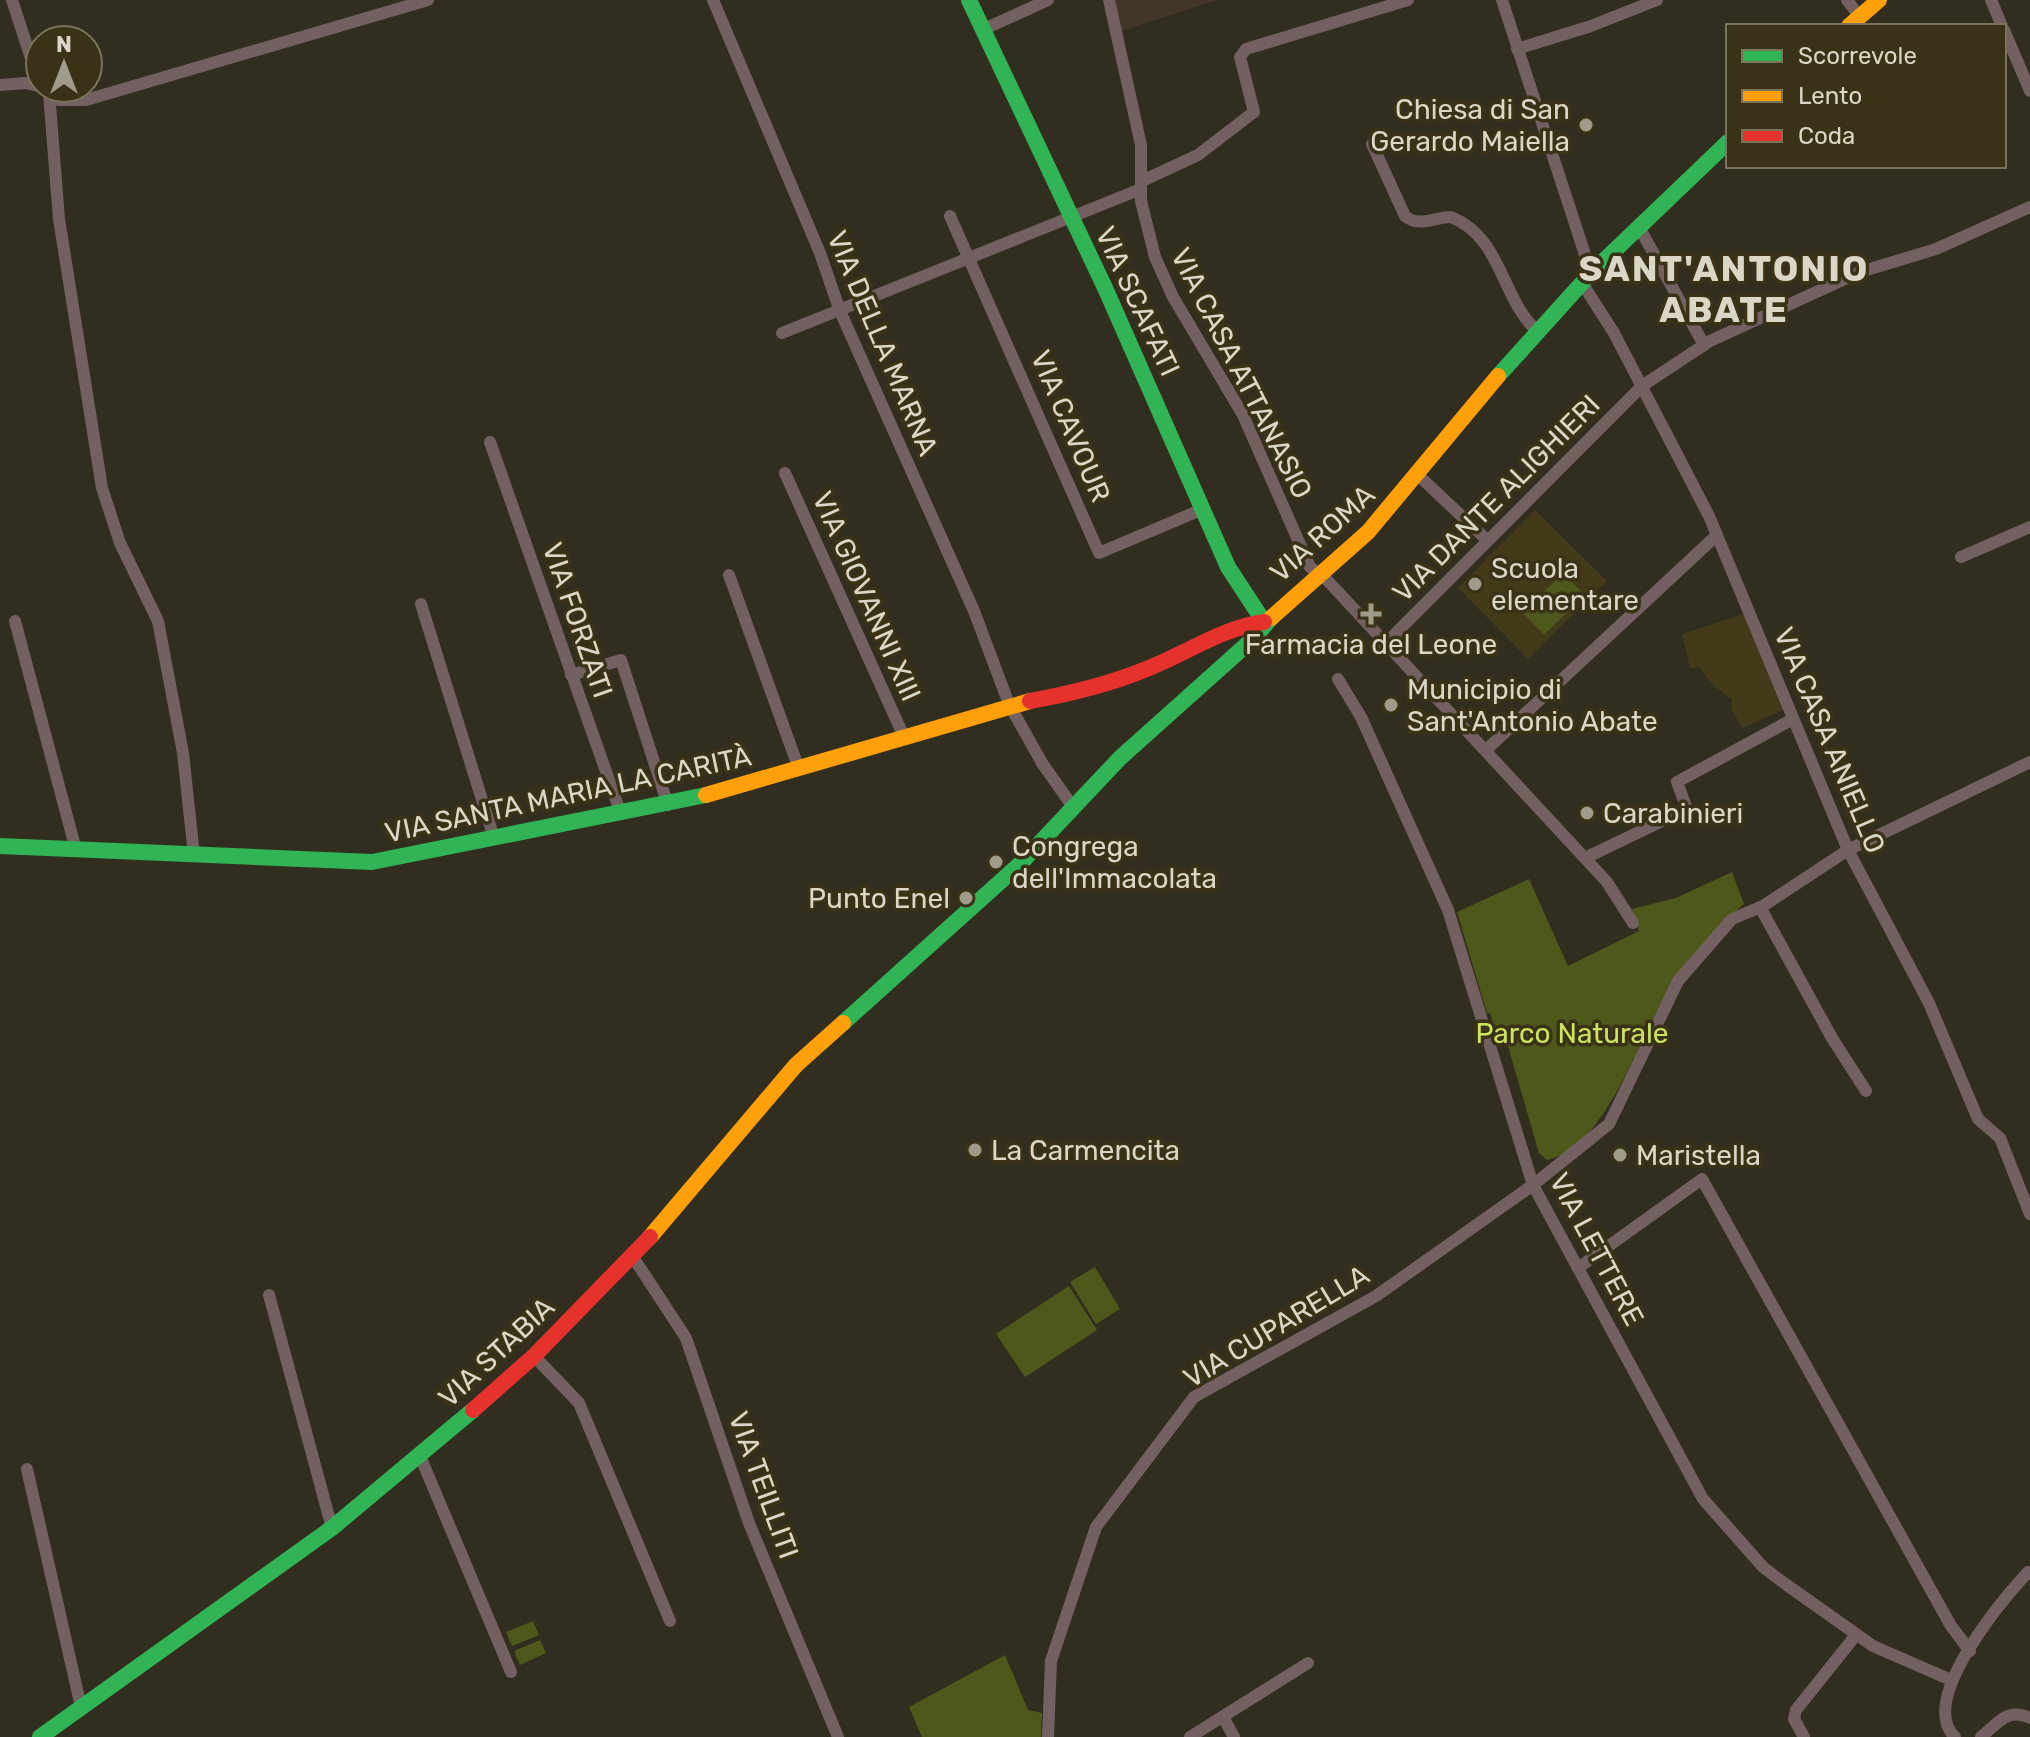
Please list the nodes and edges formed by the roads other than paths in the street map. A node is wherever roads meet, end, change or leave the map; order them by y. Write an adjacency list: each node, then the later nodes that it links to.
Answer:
1 (12, 0): 18 (street)
2 (378, 0): 14 (street)
3 (428, 0): 14 (street)
4 (713, 0): 35 (street, VIA DELLA MARNA)
5 (969, 0): 17 (main road, VIA SCAFATI)
6 (1048, 0): 17 (street)
7 (1109, 0): 28 (street, VIA CASA ATTANASIO)
8 (1408, 0): 28 (street)
9 (1502, 0): 20 (street, VIA CASA ANIELLO)
10 (1657, 0): 20 (street)
11 (1847, 0): 15 (street)
12 (1879, 0): 15 (main road)
13 (1991, 0): 16 (street)
14 (382, 14): 24 (street)
15 (1854, 21)
16 (2001, 24)
17 (982, 30): 31 (main road, VIA SCAFATI)
18 (24, 34)
19 (2006, 35): 23 (street)
20 (1517, 49): 34 (street, VIA CASA ANIELLO)
21 (0, 85): 22 (street)
22 (24, 87)
23 (2030, 91)
24 (104, 95)
25 (45, 104): 69 (street)
26 (1372, 144): 36 (street)
27 (1726, 144): 32 (main road, VIA ROMA)
28 (1142, 185): 31 (street); 49 (street, VIA CASA ATTANASIO)
29 (2030, 207): 38 (street, VIA DANTE ALIGHIERI)
30 (950, 216): 33 (street, VIA CAVOUR)
31 (1070, 220): 33 (street); 43 (main road, VIA SCAFATI)
32 (1639, 227): 34 (main road, VIA ROMA); 38 (street)
33 (968, 260): 35 (street); 43 (street, VIA CAVOUR)
34 (1586, 278): 36 (main road, VIA ROMA); 39 (street, VIA CASA ANIELLO)
35 (840, 311): 37 (street); 56 (street, VIA DELLA MARNA)
36 (1538, 332): 42 (main road, VIA ROMA)
37 (782, 333)
38 (1704, 345): 39 (street, VIA DANTE ALIGHIERI)
39 (1642, 386): 45 (street, VIA CASA ANIELLO); 46 (street, VIA DANTE ALIGHIERI)
40 (490, 442): 54 (street, VIA FORZATI)
41 (785, 473): 58 (street, VIA GIOVANNI XIII)
42 (1418, 475): 46 (street); 49 (main road, VIA ROMA)
43 (1203, 509): 52 (main road, VIA SCAFATI)
44 (2030, 527): 47 (street)
45 (1717, 535): 57 (street, VIA CASA ANIELLO); 59 (street)
46 (1487, 540): 53 (street, VIA DANTE ALIGHIERI)
47 (1961, 557)
48 (729, 575): 61 (street)
49 (1316, 575): 52 (main road, VIA ROMA); 53 (street)
50 (421, 604): 65 (street)
51 (15, 621): 67 (street)
52 (1264, 622): 56 (main road, VIA SANTA MARIA LA CARITÀ); 63 (main road, VIA ROMA)
53 (1384, 645): 59 (street)
54 (571, 675): 62 (street); 64 (street, VIA FORZATI)
55 (1338, 679): 75 (street, VIA LETTERE)
56 (1009, 704): 58 (main road, VIA SANTA MARIA LA CARITÀ); 63 (street, VIA DELLA MARNA)
57 (1793, 719): 68 (street, VIA CASA ANIELLO); 70 (street)
58 (905, 739): 61 (main road, VIA SANTA MARIA LA CARITÀ)
59 (1486, 750): 70 (street)
60 (2030, 762): 68 (street, VIA CUPARELLA)
61 (799, 769): 62 (main road, VIA SANTA MARIA LA CARITÀ)
62 (668, 805): 64 (main road, VIA SANTA MARIA LA CARITÀ)
63 (1073, 807): 73 (main road, VIA ROMA)
64 (621, 814): 65 (main road, VIA SANTA MARIA LA CARITÀ)
65 (494, 838): 69 (main road, VIA SANTA MARIA LA CARITÀ)
66 (0, 846): 67 (main road, VIA SANTA MARIA LA CARITÀ)
67 (76, 850): 69 (main road, VIA SANTA MARIA LA CARITÀ)
68 (1848, 850): 71 (street, VIA CUPARELLA); 76 (street, VIA CASA ANIELLO)
69 (194, 855)
70 (1585, 858): 72 (street)
71 (1760, 907): 74 (street); 75 (street, VIA CUPARELLA)
72 (1633, 923)
73 (933, 943): 77 (main road, VIA STABIA)
74 (1866, 1091)
75 (1533, 1185): 78 (street, VIA LETTERE); 96 (street, VIA CUPARELLA)
76 (2030, 1214)
77 (633, 1257): 80 (main road, VIA STABIA); 95 (street, VIA TEILLITI)
78 (1578, 1268): 86 (street, VIA LETTERE); 87 (street)
79 (269, 1295): 83 (street)
80 (534, 1356): 81 (main road, VIA STABIA); 85 (street)
81 (420, 1456): 83 (main road, VIA STABIA); 89 (street)
82 (27, 1469): 91 (street)
83 (332, 1528): 91 (main road, VIA STABIA)
84 (2030, 1574): 87 (street)
85 (670, 1621)
86 (1856, 1635): 90 (street, VIA LETTERE); 99 (street)
87 (1970, 1651): 90 (street)
88 (1308, 1663): 92 (street)
89 (511, 1672)
90 (1951, 1680): 100 (street)
91 (81, 1707): 94 (main road, VIA STABIA)
92 (1223, 1717): 97 (street); 98 (street)
93 (2030, 1718): 101 (street)
94 (40, 1737)
95 (838, 1737)
96 (1048, 1737)
97 (1190, 1737)
98 (1234, 1737)
99 (1804, 1737)
100 (1955, 1737)
101 (1981, 1737)

